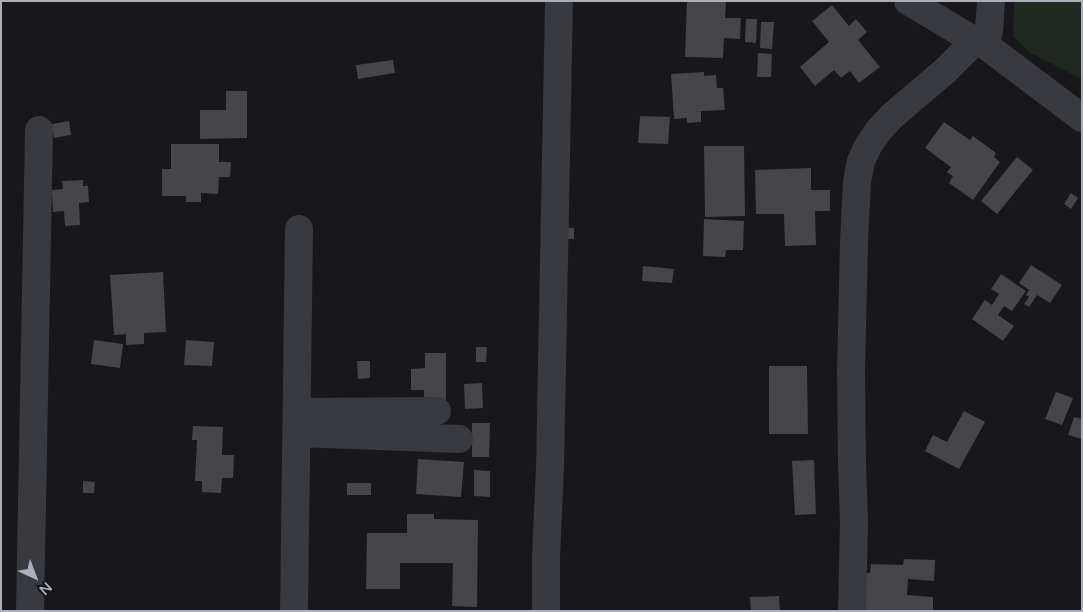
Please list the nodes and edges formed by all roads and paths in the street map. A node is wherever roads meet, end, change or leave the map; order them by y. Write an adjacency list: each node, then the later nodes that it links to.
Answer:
1 (559, 1): 13 (street)
2 (908, 1): 4 (street)
3 (991, 1): 4 (street)
4 (980, 44): 5 (street); 14 (street)
5 (1082, 118)
6 (39, 130): 11 (street)
7 (299, 229): 9 (street)
8 (437, 411): 9 (street)
9 (297, 423): 10 (street); 12 (street)
10 (459, 439)
11 (30, 611)
12 (294, 611)
13 (546, 611)
14 (852, 611)

